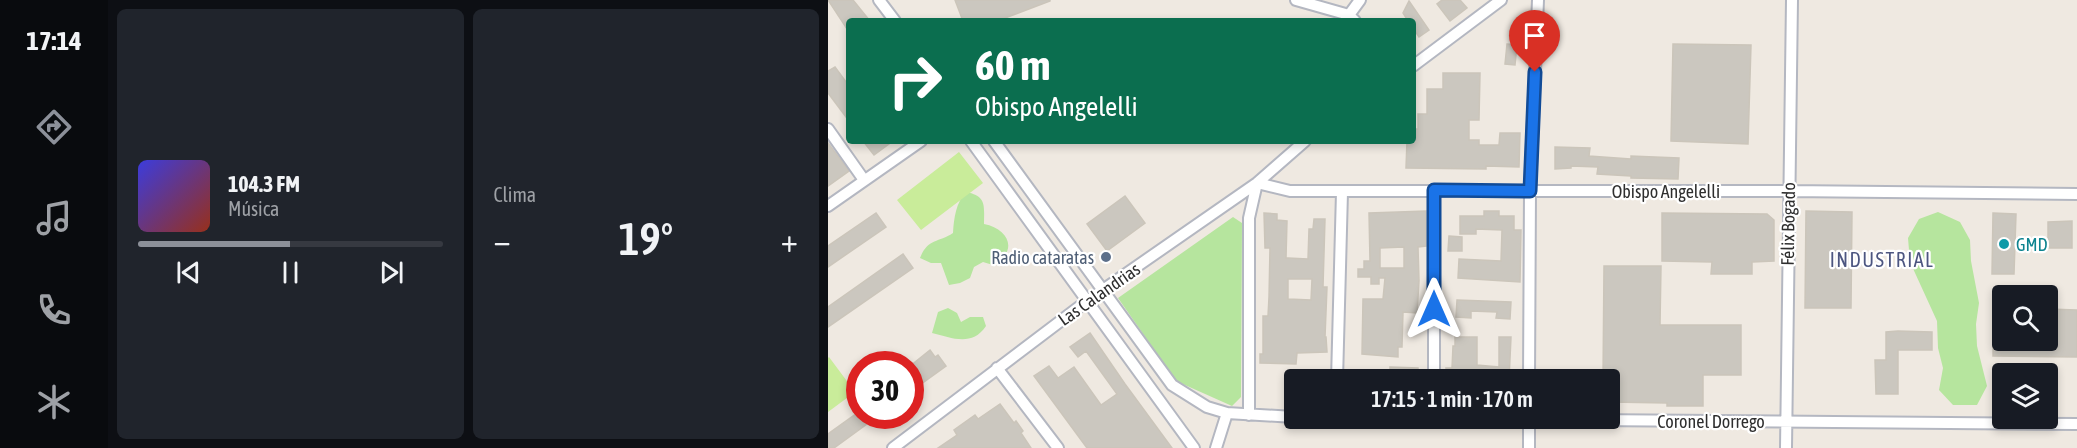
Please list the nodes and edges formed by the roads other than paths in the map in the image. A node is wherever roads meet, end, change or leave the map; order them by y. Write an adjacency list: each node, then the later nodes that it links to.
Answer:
1 (879, 0): 7 (street)
2 (1296, 0): 8 (street)
3 (1360, 0): 8 (street)
4 (1501, 0): 9 (street)
5 (1538, 0): 18 (street)
6 (1792, 0): 19 (street, Félix Bogado)
7 (893, 18)
8 (1352, 18)
9 (1416, 64)
10 (828, 129): 15 (street)
11 (917, 144): 15 (street)
12 (973, 144): 24 (street)
13 (996, 144): 23 (street)
14 (1302, 144): 16 (street, Las Calandrias)
15 (864, 180): 22 (street)
16 (1257, 183): 20 (street, Obispo Angelelli); 23 (street, Las Calandrias); 30 (street)
17 (1434, 190): 18 (street, Obispo Angelelli); 20 (street, Obispo Angelelli); 27 (street)
18 (1530, 191): 19 (street, Obispo Angelelli); 28 (street)
19 (1788, 191): 21 (street, Obispo Angelelli); 33 (street, Félix Bogado)
20 (1342, 192): 26 (street)
21 (2077, 194)
22 (828, 206)
23 (1103, 291): 24 (street, Las Calandrias); 29 (street)
24 (1087, 301): 25 (street, Las Calandrias); 39 (street)
25 (997, 368): 36 (street, Las Calandrias); 38 (street)
26 (1338, 369)
27 (1434, 369)
28 (1529, 369)
29 (1227, 413): 30 (street); 40 (street)
30 (1249, 415): 31 (street)
31 (1284, 417)
32 (1620, 420): 33 (street, Coronel Dorrego)
33 (1786, 421): 34 (street, Coronel Dorrego); 42 (street, Félix Bogado)
34 (2077, 424)
35 (1529, 429): 41 (street)
36 (905, 444): 37 (street, Las Calandrias)
37 (893, 448)
38 (1058, 448)
39 (1194, 448)
40 (1216, 448)
41 (1529, 448)
42 (1786, 448)

